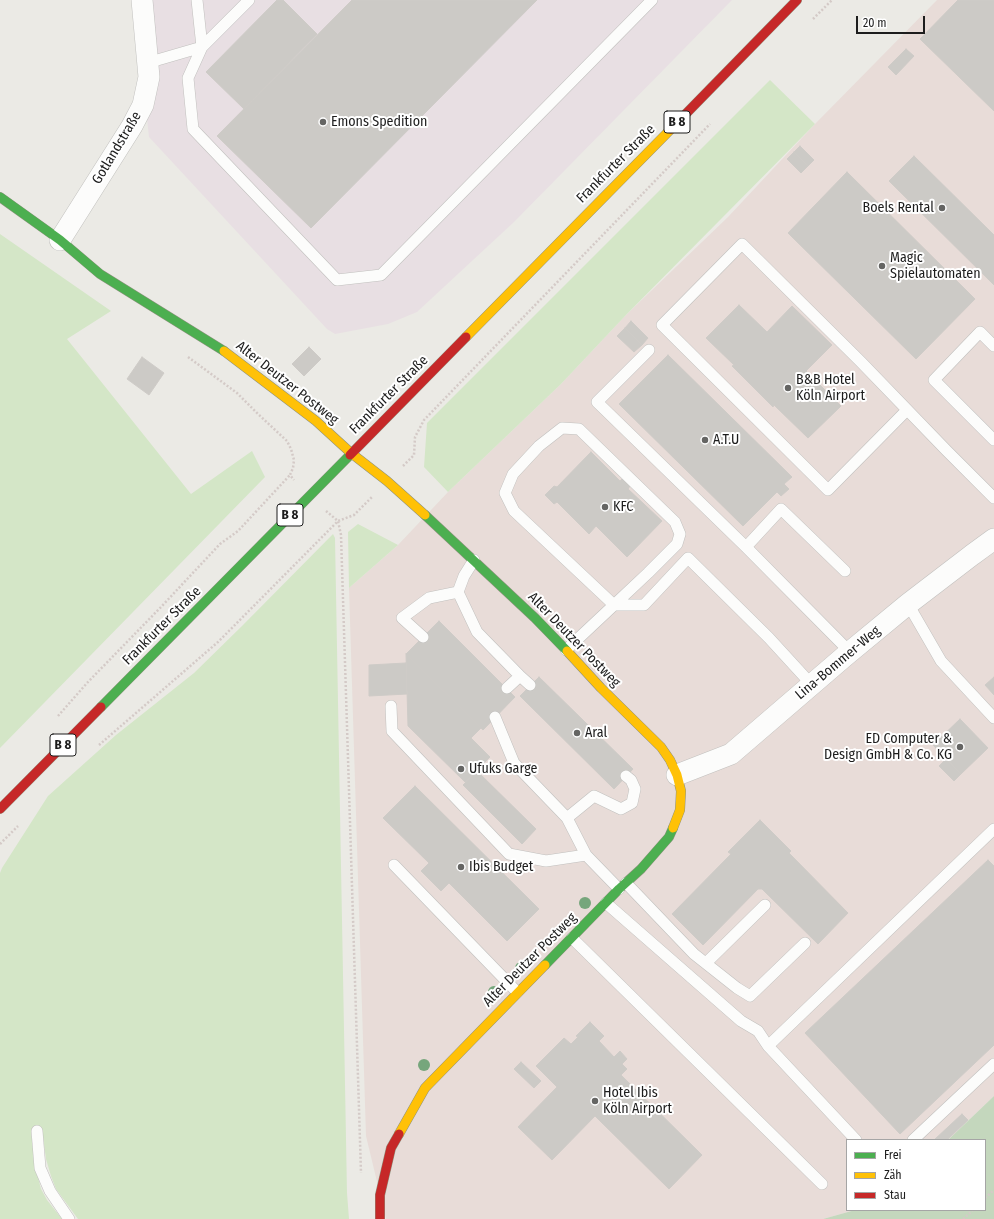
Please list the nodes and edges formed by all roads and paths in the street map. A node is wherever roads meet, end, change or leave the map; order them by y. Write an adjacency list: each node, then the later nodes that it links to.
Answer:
1 (142, 0): 9 (street, Gotlandstraße)
2 (197, 0): 8 (lane)
3 (249, 0): 8 (lane)
4 (652, 0): 8 (lane)
5 (797, 0): 18 (street, Frankfurter Straße / B 8)
6 (832, 0): 7 (path)
7 (810, 21)
8 (202, 47): 9 (lane)
9 (147, 63): 12 (street, Gotlandstraße)
10 (713, 120): 20 (path)
11 (0, 197): 12 (street, Alter Deutzer Postweg)
12 (60, 240): 18 (street, Alter Deutzer Postweg)
13 (994, 346): 17 (lane)
14 (650, 350): 25 (lane)
15 (184, 355): 19 (path)
16 (907, 410): 16 (lane); 22 (lane)
17 (994, 440)
18 (351, 453): 20 (street, Alter Deutzer Postweg); 21 (street, Frankfurter Straße / B 8)
19 (290, 475): 21 (path); 40 (path)
20 (387, 481): 23 (path); 26 (street, Alter Deutzer Postweg)
21 (309, 496): 23 (path); 45 (street, Frankfurter Straße / B 8)
22 (994, 498)
23 (338, 521): 42 (path); 64 (path)
24 (994, 539): 30 (street, Lina-Bommer-Weg)
25 (746, 546): 27 (lane); 33 (lane)
26 (474, 560): 28 (lane); 32 (street, Alter Deutzer Postweg)
27 (844, 572)
28 (458, 592): 31 (lane); 34 (lane)
29 (614, 604): 29 (lane); 32 (lane); 35 (lane)
30 (908, 604): 33 (street, Lina-Bommer-Weg); 41 (lane)
31 (423, 637)
32 (566, 650): 43 (street, Alter Deutzer Postweg)
33 (850, 652): 35 (street, Lina-Bommer-Weg)
34 (520, 676): 36 (lane); 37 (lane)
35 (812, 685): 43 (street, Lina-Bommer-Weg)
36 (530, 686)
37 (507, 688)
38 (391, 706): 50 (lane)
39 (495, 717): 46 (lane)
40 (56, 718)
41 (994, 718)
42 (98, 745)
43 (677, 775): 52 (street, Alter Deutzer Postweg)
44 (626, 776): 46 (lane)
45 (0, 809)
46 (567, 818): 50 (lane)
47 (18, 825): 49 (path)
48 (994, 829): 59 (lane)
49 (0, 844)
50 (586, 855): 52 (lane)
51 (394, 865): 58 (lane)
52 (622, 886): 53 (street, Alter Deutzer Postweg); 57 (lane)
53 (606, 904): 55 (street, Alter Deutzer Postweg); 59 (lane)
54 (765, 905): 57 (lane)
55 (572, 938): 58 (street, Alter Deutzer Postweg); 65 (lane)
56 (805, 943): 57 (lane)
57 (706, 963)
58 (517, 992): 70 (street, Alter Deutzer Postweg)
59 (768, 1046): 62 (lane)
60 (994, 1064): 63 (lane)
61 (37, 1131): 69 (lane)
62 (855, 1139)
63 (914, 1139)
64 (361, 1177)
65 (822, 1184)
66 (994, 1190): 67 (path)
67 (986, 1197)
68 (972, 1211): 71 (path)
69 (69, 1219)
70 (380, 1219)
71 (963, 1219)

